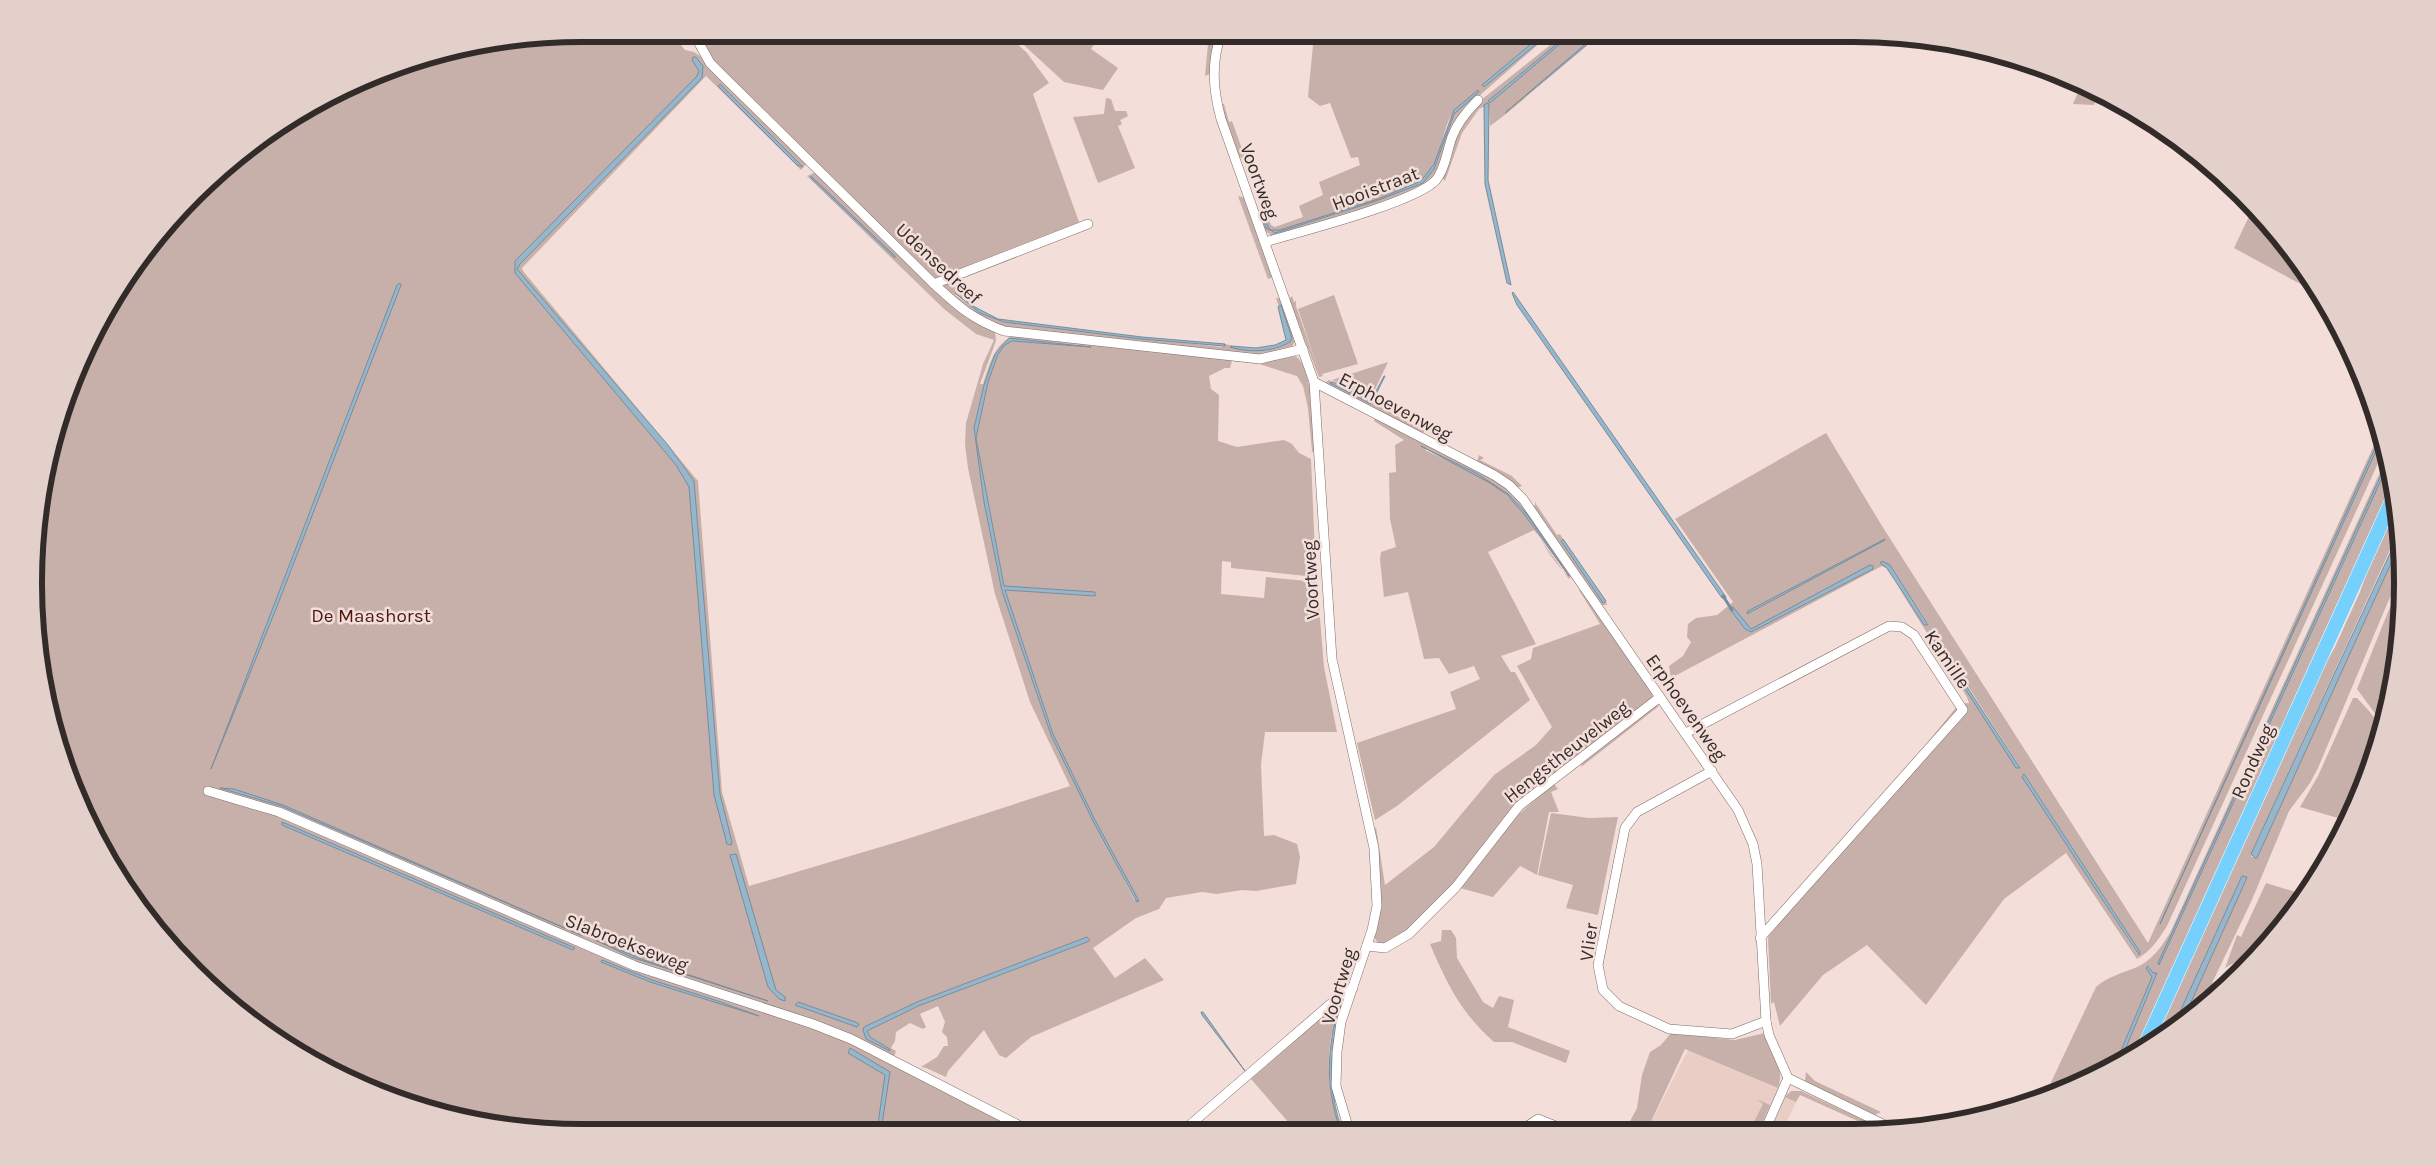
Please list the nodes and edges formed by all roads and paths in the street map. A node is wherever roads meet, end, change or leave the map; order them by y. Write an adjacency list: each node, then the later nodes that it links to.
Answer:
1 (698, 42): 6 (street, Udensedreef)
2 (1219, 42): 5 (street, Voortweg)
3 (1478, 100): 5 (street, Hooistraat)
4 (1088, 224): 6 (street)
5 (1265, 242): 7 (street, Voortweg)
6 (934, 284): 7 (street, Udensedreef)
7 (1303, 349): 8 (street, Voortweg)
8 (1314, 382): 10 (street, Erphoevenweg); 15 (street, Voortweg)
9 (2388, 508): 18 (main road, Rondweg)
10 (1660, 697): 11 (street, Erphoevenweg); 15 (street, Hengstheuvelweg)
11 (1686, 733): 12 (street, Erphoevenweg); 14 (street, Kamille)
12 (1712, 771): 14 (street, Erphoevenweg); 17 (street, Vlier)
13 (208, 792): 21 (street, Slabroekseweg)
14 (1760, 938): 17 (street, Erphoevenweg)
15 (1367, 946): 16 (street, Voortweg)
16 (1353, 988): 22 (street); 23 (street, Voortweg)
17 (1766, 1021): 19 (street, Erphoevenweg)
18 (2150, 1034)
19 (1788, 1078): 20 (street); 26 (street)
20 (1880, 1122)
21 (1016, 1124)
22 (1191, 1124)
23 (1347, 1124)
24 (1531, 1124): 25 (street)
25 (1550, 1124)
26 (1768, 1124)

